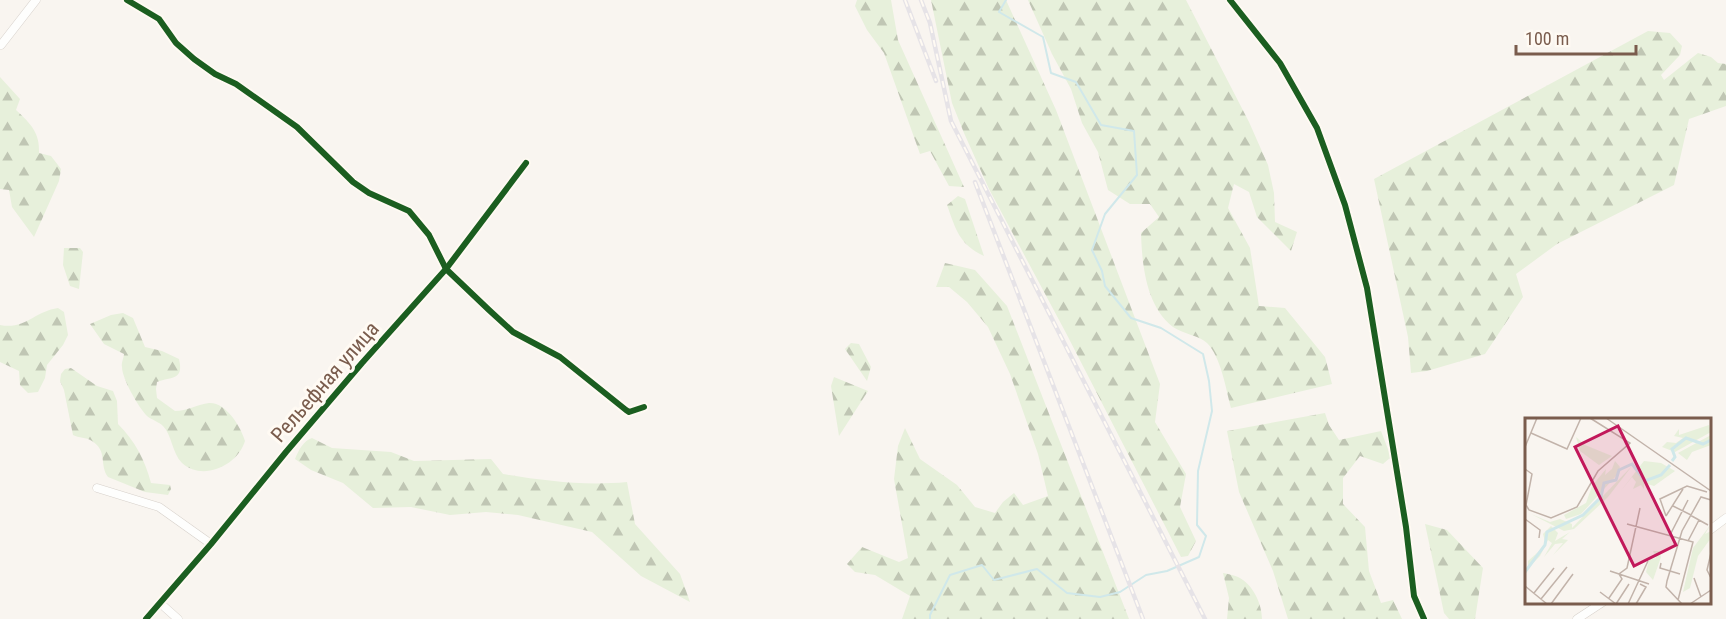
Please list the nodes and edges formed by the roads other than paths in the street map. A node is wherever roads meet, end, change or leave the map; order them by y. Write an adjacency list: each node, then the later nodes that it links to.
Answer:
1 (36, 0): 4 (street)
2 (128, 0): 6 (street)
3 (1230, 0): 16 (street)
4 (1, 45)
5 (526, 163): 6 (street, Рельефная улица)
6 (446, 269): 7 (street); 11 (street, Рельефная улица)
7 (644, 407)
8 (97, 488): 11 (street)
9 (1726, 518): 10 (street)
10 (1711, 529)
11 (211, 544): 12 (street, Рельефная улица)
12 (160, 603): 14 (street, Рельефная улица); 15 (street)
13 (1601, 604): 17 (street)
14 (146, 619)
15 (178, 619)
16 (1424, 619)
17 (1576, 619)

